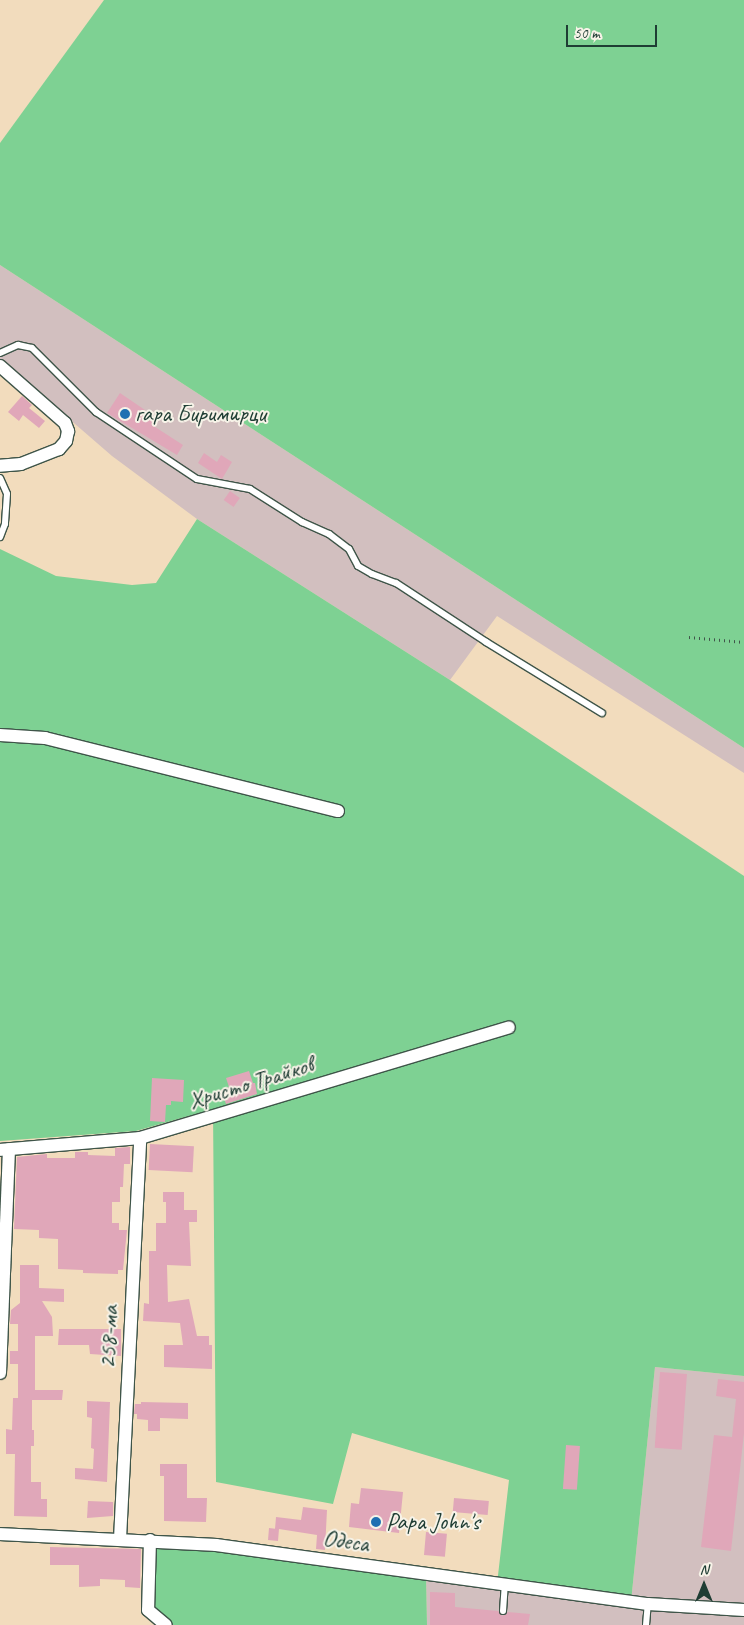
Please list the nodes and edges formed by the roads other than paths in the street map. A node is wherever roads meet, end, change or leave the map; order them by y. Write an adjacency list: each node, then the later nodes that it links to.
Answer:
1 (0, 353): 6 (lane)
2 (0, 366): 3 (street)
3 (0, 466)
4 (0, 478): 5 (lane)
5 (0, 536)
6 (602, 713)
7 (0, 735): 8 (street)
8 (338, 811)
9 (509, 1027): 10 (street, Христо Трайков)
10 (140, 1138): 11 (street, Христо Трайков); 14 (street, 258-ма)
11 (4, 1149): 12 (street)
12 (0, 1373)
13 (0, 1534): 14 (street, Одеса)
14 (120, 1539): 15 (street, Одеса)
15 (150, 1540): 16 (street, Одеса); 20 (street)
16 (505, 1585): 17 (street, Одеса); 19 (lane)
17 (648, 1604): 18 (street, Одеса); 21 (lane)
18 (744, 1610)
19 (503, 1611)
20 (166, 1625)
21 (646, 1625)

